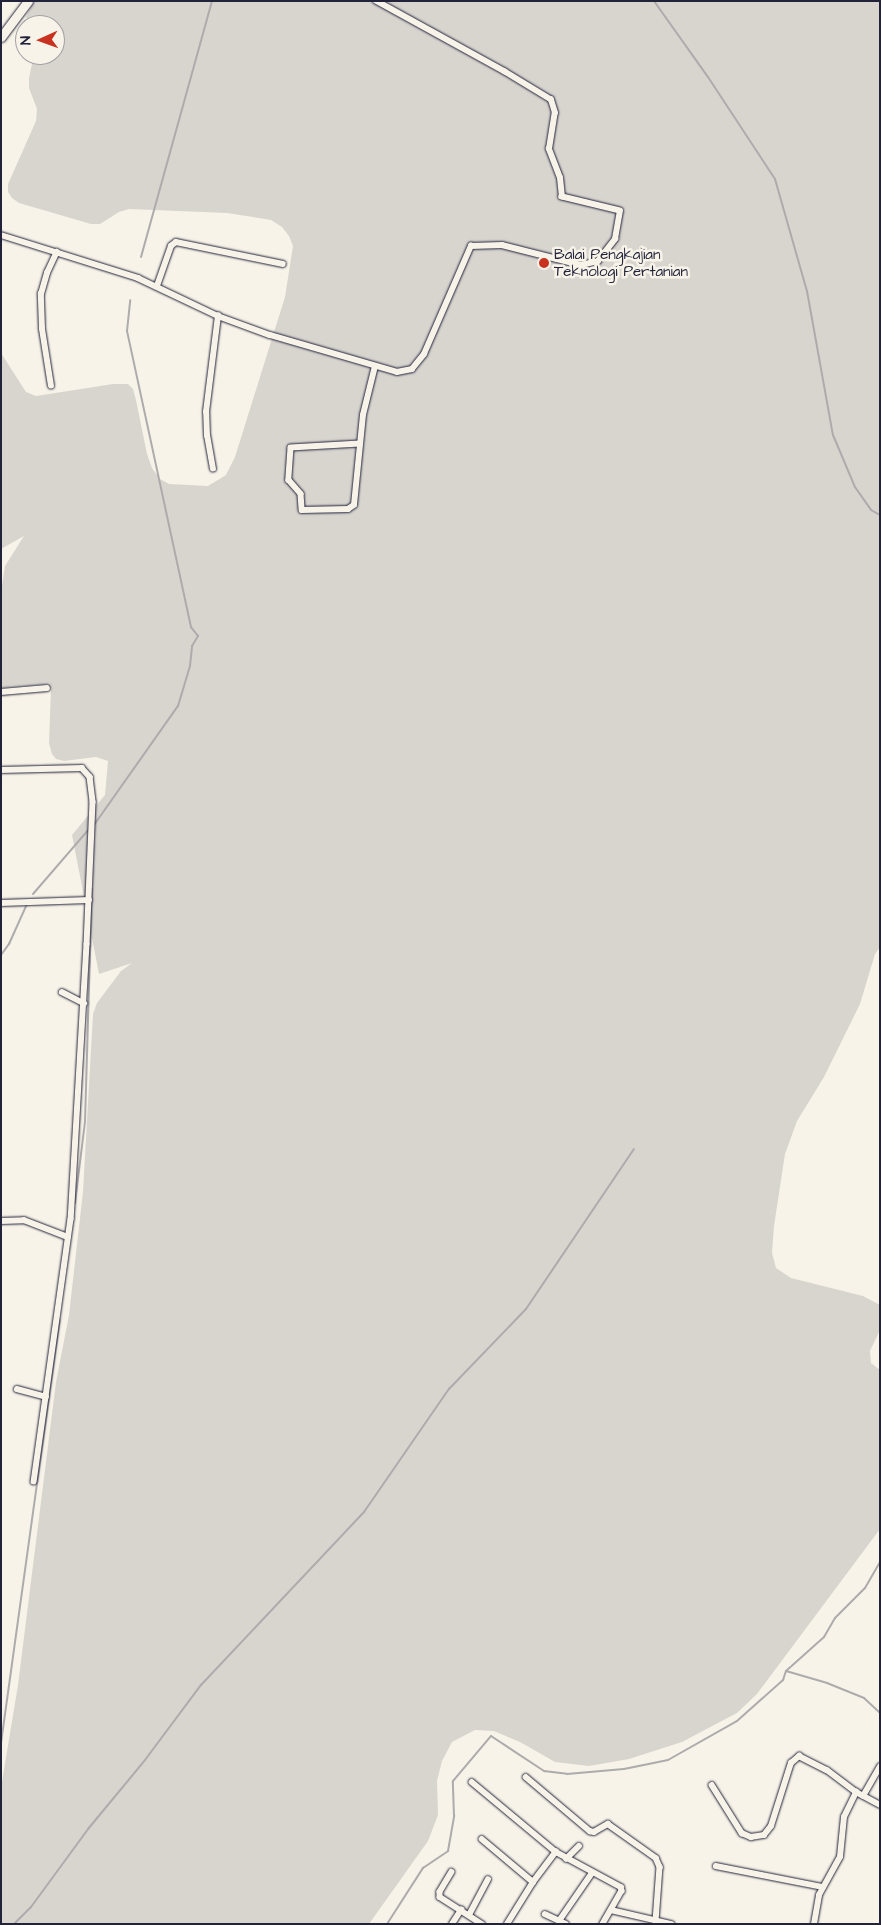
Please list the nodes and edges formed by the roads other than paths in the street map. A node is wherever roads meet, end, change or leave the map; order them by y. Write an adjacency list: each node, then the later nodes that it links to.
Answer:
1 (28, 1): 3 (main road)
2 (376, 1): 9 (street)
3 (1, 37)
4 (1, 234): 5 (street)
5 (57, 252): 7 (street); 10 (street)
6 (283, 264): 7 (street)
7 (157, 286): 8 (street)
8 (218, 316): 9 (street); 12 (street)
9 (375, 366): 11 (street)
10 (51, 386)
11 (360, 444): 11 (street)
12 (213, 469)
13 (47, 688): 14 (street)
14 (1, 692)
15 (1, 770): 16 (street)
16 (89, 900): 17 (street); 19 (street)
17 (1, 903)
18 (62, 992): 19 (street)
19 (84, 1004): 21 (street)
20 (1, 1221): 21 (street)
21 (68, 1237): 23 (street)
22 (17, 1390): 23 (street)
23 (46, 1397): 24 (street)
24 (34, 1481)
25 (880, 1766): 30 (street)
26 (526, 1778): 47 (street)
27 (472, 1782): 34 (street)
28 (712, 1784): 29 (street)
29 (856, 1792): 30 (street); 41 (street)
30 (863, 1796): 31 (street)
31 (880, 1805)
32 (482, 1840): 40 (street)
33 (579, 1846): 35 (street)
34 (556, 1852): 35 (street); 40 (street)
35 (566, 1859): 38 (street)
36 (716, 1866): 41 (street)
37 (452, 1872): 42 (street)
38 (592, 1873): 43 (street); 46 (street)
39 (488, 1880): 45 (street)
40 (533, 1882): 50 (street)
41 (823, 1887): 54 (street)
42 (461, 1910): 45 (street); 48 (street)
43 (611, 1910): 47 (street); 52 (street)
44 (545, 1914): 46 (street)
45 (469, 1915): 49 (street)
46 (559, 1921): 51 (street)
47 (656, 1921): 53 (street)
48 (452, 1924)
49 (482, 1924)
50 (507, 1924)
51 (566, 1924)
52 (603, 1924)
53 (671, 1924)
54 (814, 1924)

